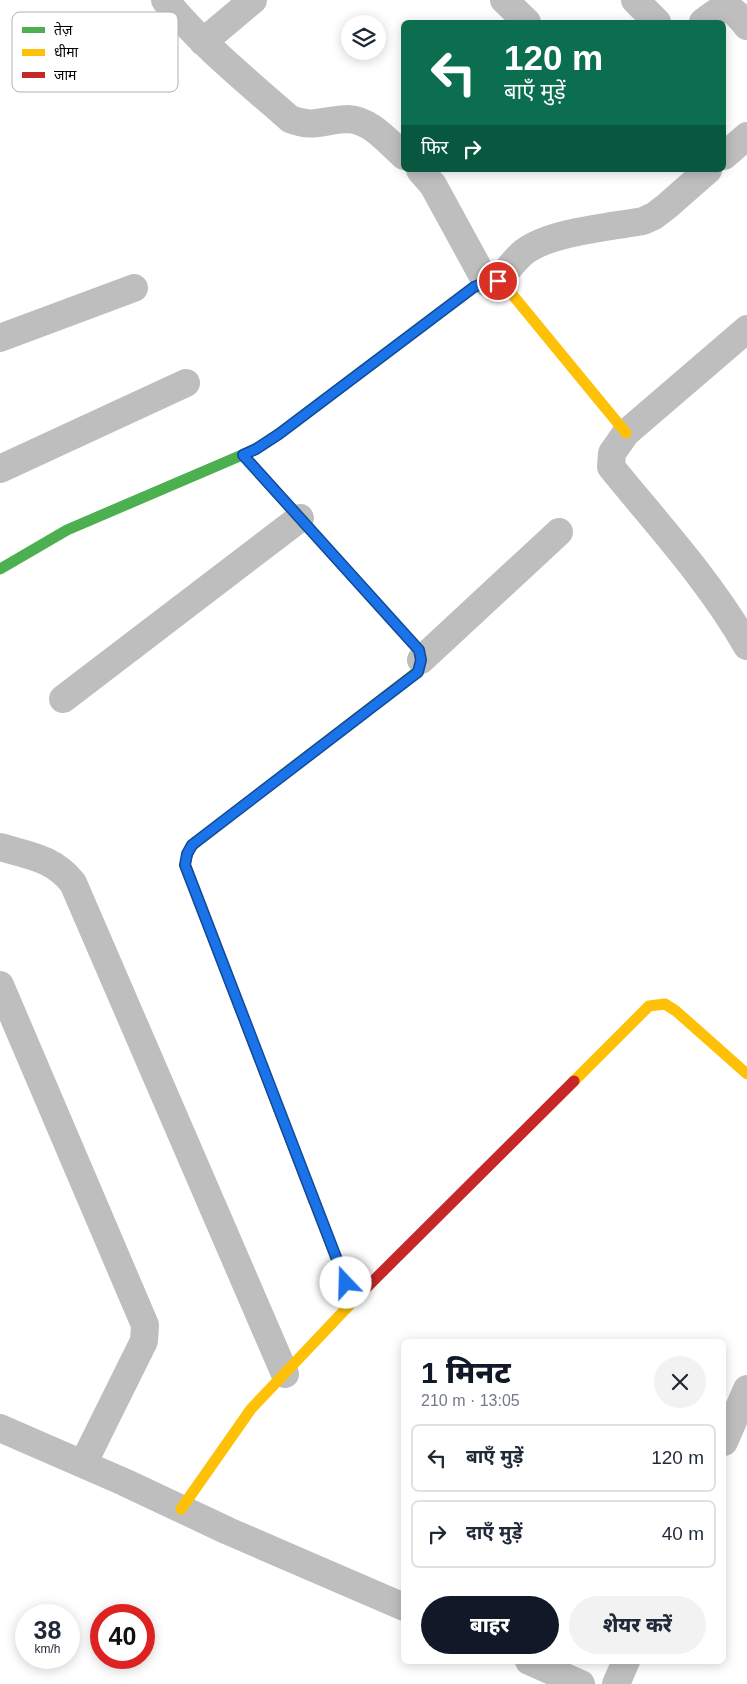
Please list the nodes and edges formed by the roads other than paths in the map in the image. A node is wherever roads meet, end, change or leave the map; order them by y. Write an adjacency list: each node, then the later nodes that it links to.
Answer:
1 (165, 0): 5 (street)
2 (253, 0): 11 (street)
3 (504, 0): 7 (street)
4 (636, 0): 8 (street)
5 (175, 12)
6 (178, 16): 11 (street)
7 (525, 20)
8 (655, 20)
9 (706, 20): 10 (street)
10 (747, 26)
11 (203, 42): 13 (street)
12 (747, 136): 14 (street)
13 (401, 153)
14 (726, 154)
15 (422, 172): 17 (street)
16 (706, 172): 17 (street)
17 (492, 281): 22 (street); 23 (street)
18 (134, 288): 20 (street)
19 (747, 330): 22 (street)
20 (0, 338)
21 (186, 383): 24 (street)
22 (626, 433): 28 (street)
23 (243, 455): 25 (street); 27 (street)
24 (0, 469)
25 (300, 518): 29 (street); 30 (street)
26 (559, 532): 29 (street)
27 (0, 568)
28 (747, 646)
29 (421, 660): 34 (street)
30 (63, 699)
31 (0, 847): 35 (street)
32 (0, 985): 39 (street)
33 (747, 1074): 34 (street)
34 (353, 1301): 35 (street)
35 (285, 1374): 40 (street)
36 (747, 1389): 38 (street)
37 (0, 1428): 39 (street)
38 (726, 1437)
39 (84, 1464): 40 (street)
40 (181, 1509): 41 (street)
41 (401, 1606)
42 (536, 1664): 44 (street)
43 (625, 1664): 45 (street)
44 (581, 1684)
45 (616, 1684)

